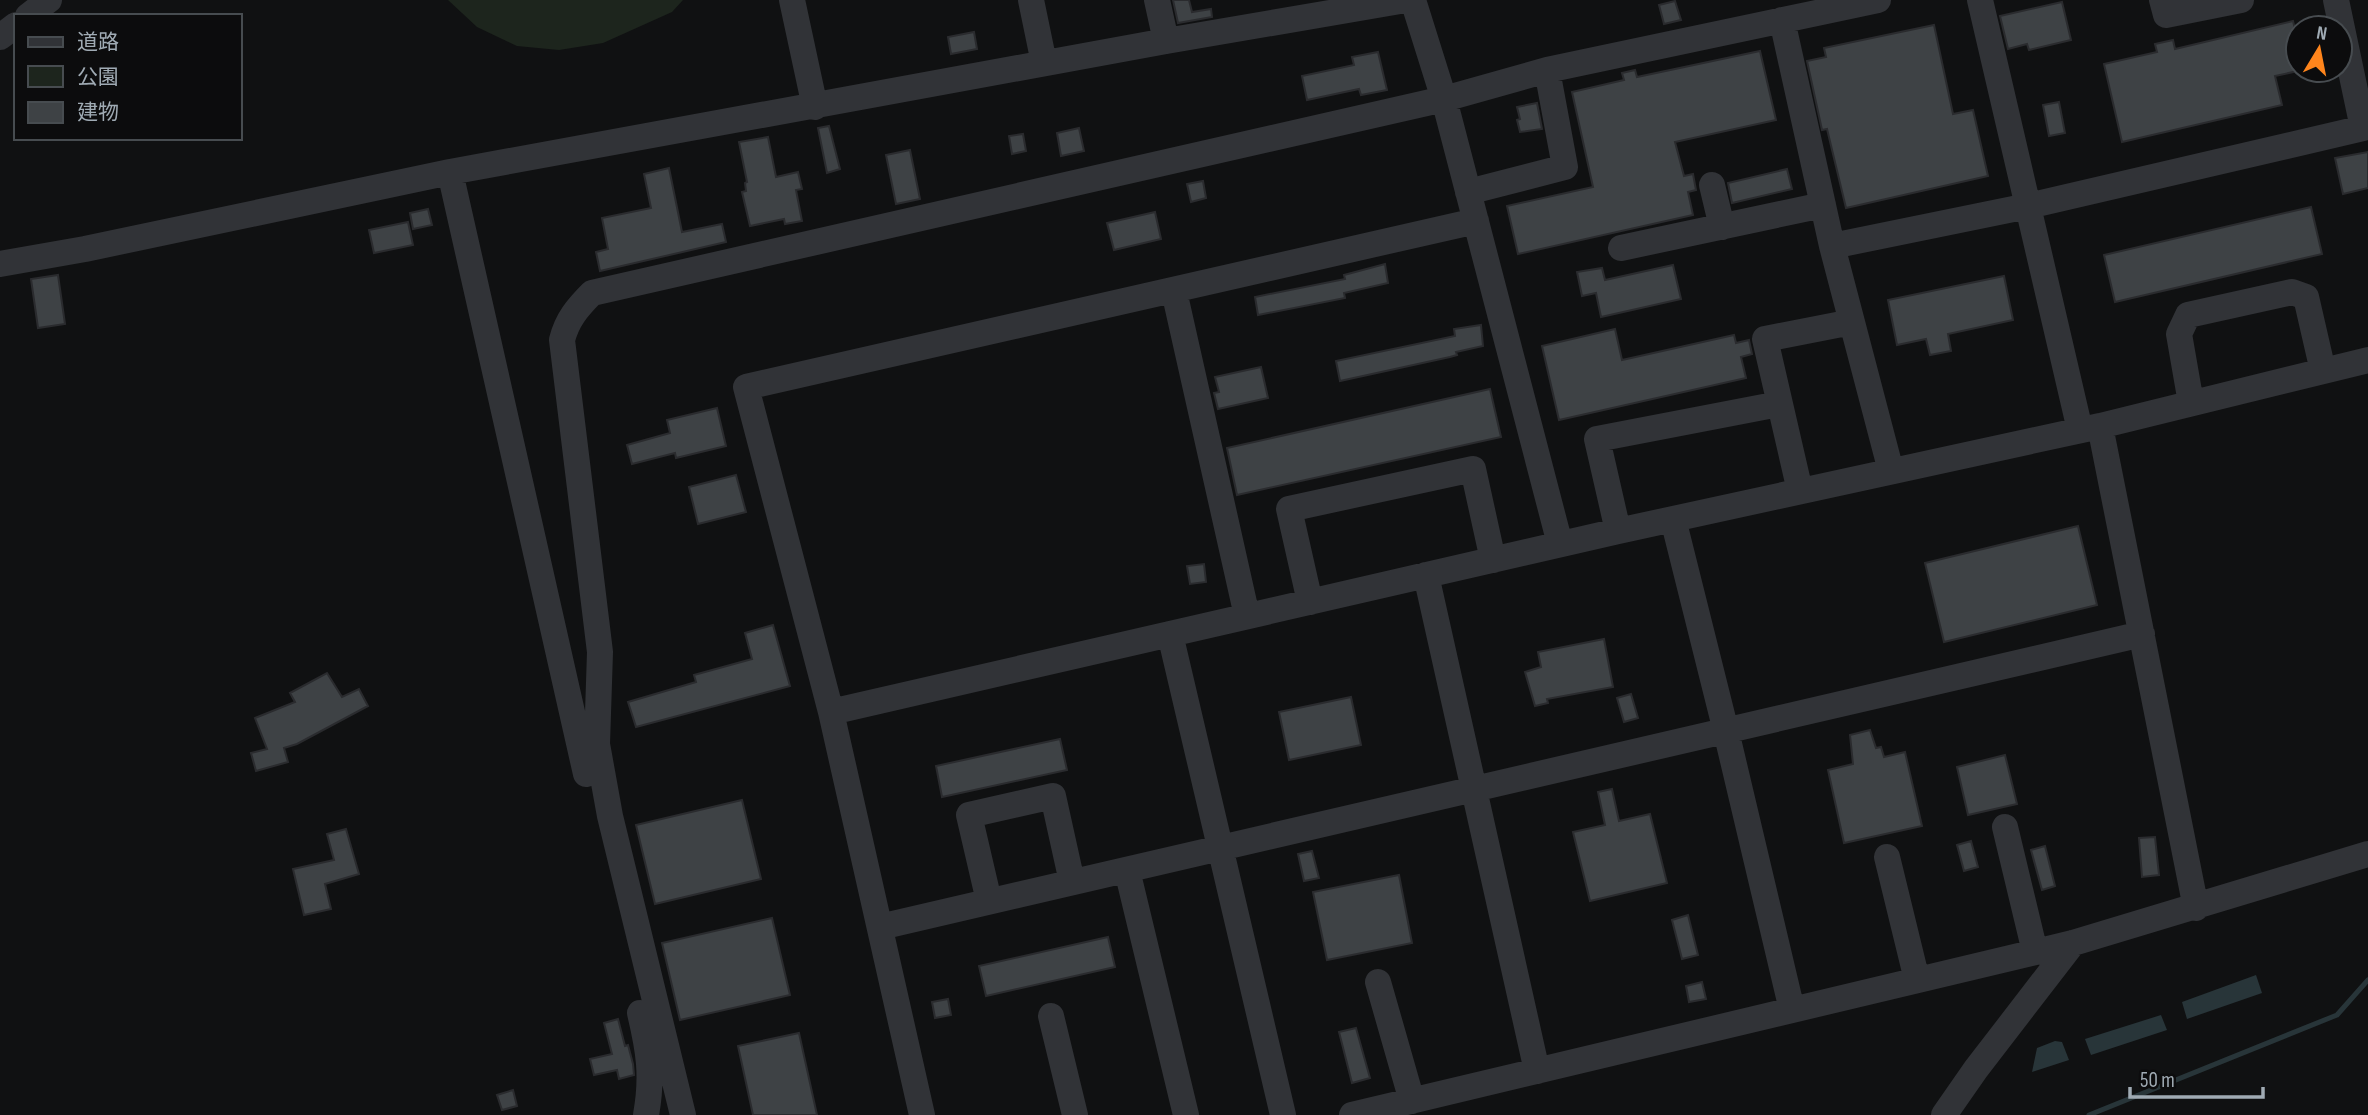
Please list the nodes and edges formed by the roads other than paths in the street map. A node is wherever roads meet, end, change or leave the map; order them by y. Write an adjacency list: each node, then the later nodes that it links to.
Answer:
1 (49, 0): 12 (street)
2 (792, 0): 18 (street)
3 (1031, 0): 15 (street)
4 (1157, 0): 14 (street)
5 (1406, 0): 14 (street)
6 (1413, 0): 17 (street)
7 (1878, 0): 13 (street)
8 (1980, 0): 24 (street)
9 (2162, 0): 10 (street)
10 (2241, 0)
11 (2336, 0): 19 (street)
12 (31, 14)
13 (1782, 20): 16 (street); 23 (street)
14 (1166, 41): 15 (street)
15 (1044, 63): 18 (street)
16 (1547, 70): 17 (street); 22 (street)
17 (1441, 90): 22 (street); 69 (street)
18 (815, 107): 20 (street)
19 (2366, 127): 24 (street)
20 (450, 172): 29 (street); 68 (street)
21 (1712, 185): 26 (street)
22 (1468, 192): 25 (street)
23 (1823, 205): 26 (street); 27 (street)
24 (2028, 206): 27 (street); 36 (street)
25 (1476, 221): 30 (street); 41 (street)
26 (1722, 227): 28 (street)
27 (1832, 246): 31 (street)
28 (1621, 248)
29 (0, 264)
30 (1174, 291): 45 (street); 48 (street)
31 (1852, 322): 35 (street); 37 (street)
32 (2368, 360): 33 (street)
33 (2323, 371): 34 (street); 34 (street)
34 (2191, 403): 36 (street)
35 (1779, 404): 38 (street); 40 (street)
36 (2090, 428): 37 (street); 47 (street)
37 (1891, 471): 38 (street)
38 (1800, 491): 39 (street)
39 (1673, 519): 40 (street); 49 (street)
40 (1618, 531): 41 (street)
41 (1560, 544): 42 (street)
42 (1493, 560): 43 (street); 44 (street)
43 (1426, 575): 44 (street); 50 (street)
44 (1310, 602): 45 (street)
45 (1247, 616): 46 (street)
46 (1170, 634): 48 (street); 52 (street)
47 (2142, 635): 49 (street); 58 (street)
48 (831, 712): 59 (street)
49 (1726, 731): 50 (street); 64 (street)
50 (1474, 789): 52 (street); 66 (street)
51 (2005, 827): 61 (street)
52 (1220, 848): 55 (street); 73 (street)
53 (2368, 854): 58 (street)
54 (1887, 857): 62 (street)
55 (1127, 870): 56 (street); 72 (street)
56 (1072, 882): 57 (street); 57 (street)
57 (989, 901): 59 (street)
58 (2196, 908): 60 (street)
59 (880, 927): 70 (street)
60 (2073, 943): 61 (street); 75 (street)
61 (2035, 953): 62 (street)
62 (1917, 981): 64 (street)
63 (1378, 982): 67 (street)
64 (1792, 1010): 66 (street)
65 (1051, 1016): 71 (street)
66 (1537, 1071): 67 (street)
67 (1412, 1101): 74 (street)
68 (646, 1115)
69 (683, 1115)
70 (922, 1115)
71 (1075, 1115)
72 (1186, 1115)
73 (1283, 1115)
74 (1352, 1115)
75 (1944, 1115)

